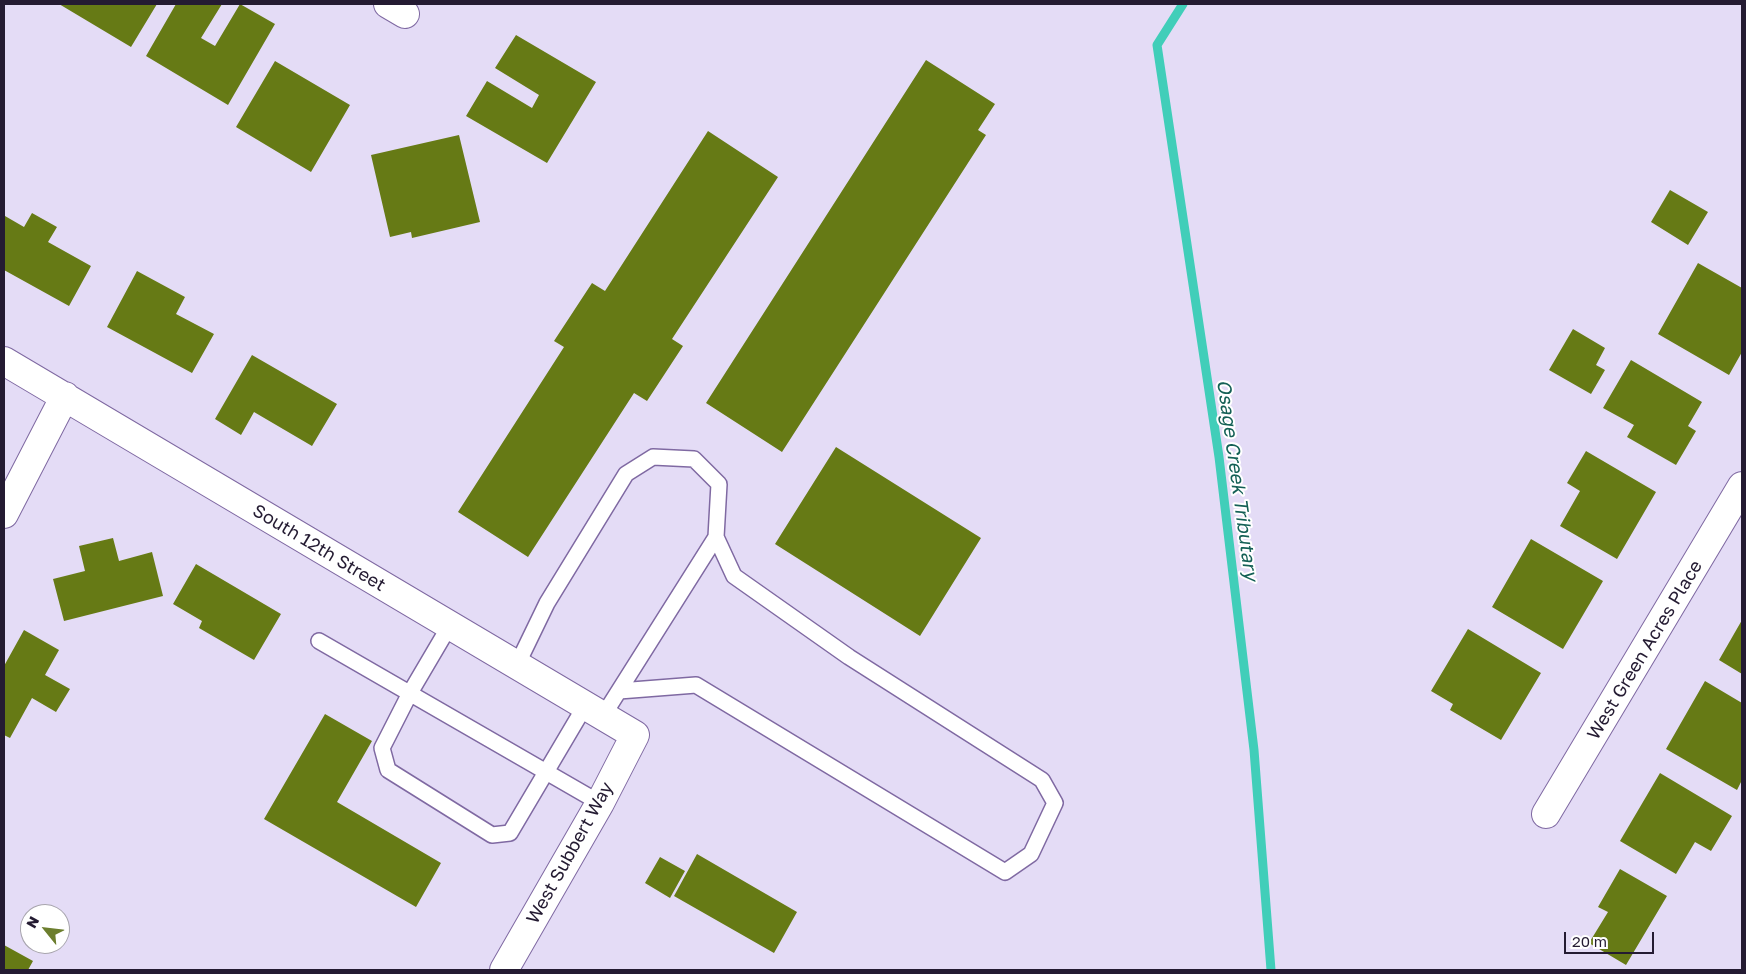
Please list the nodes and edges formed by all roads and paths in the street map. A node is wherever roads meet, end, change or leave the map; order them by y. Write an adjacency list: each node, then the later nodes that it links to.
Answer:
1 (4, 360): 2 (street, South 12th Street)
2 (64, 396): 4 (street); 6 (street, South 12th Street)
3 (1742, 486): 15 (street, West Green Acres Place)
4 (4, 514)
5 (716, 537): 8 (lane); 9 (lane); 9 (lane)
6 (450, 625): 8 (street, South 12th Street); 10 (lane)
7 (318, 641): 10 (lane)
8 (517, 666): 11 (street, South 12th Street)
9 (619, 691): 11 (lane)
10 (410, 693): 13 (lane); 13 (lane)
11 (594, 711): 12 (street, South 12th Street); 13 (lane)
12 (635, 735): 14 (street, West Subbert Way)
13 (547, 772): 14 (lane)
14 (600, 803): 16 (street, West Subbert Way)
15 (1546, 814)
16 (504, 970)

